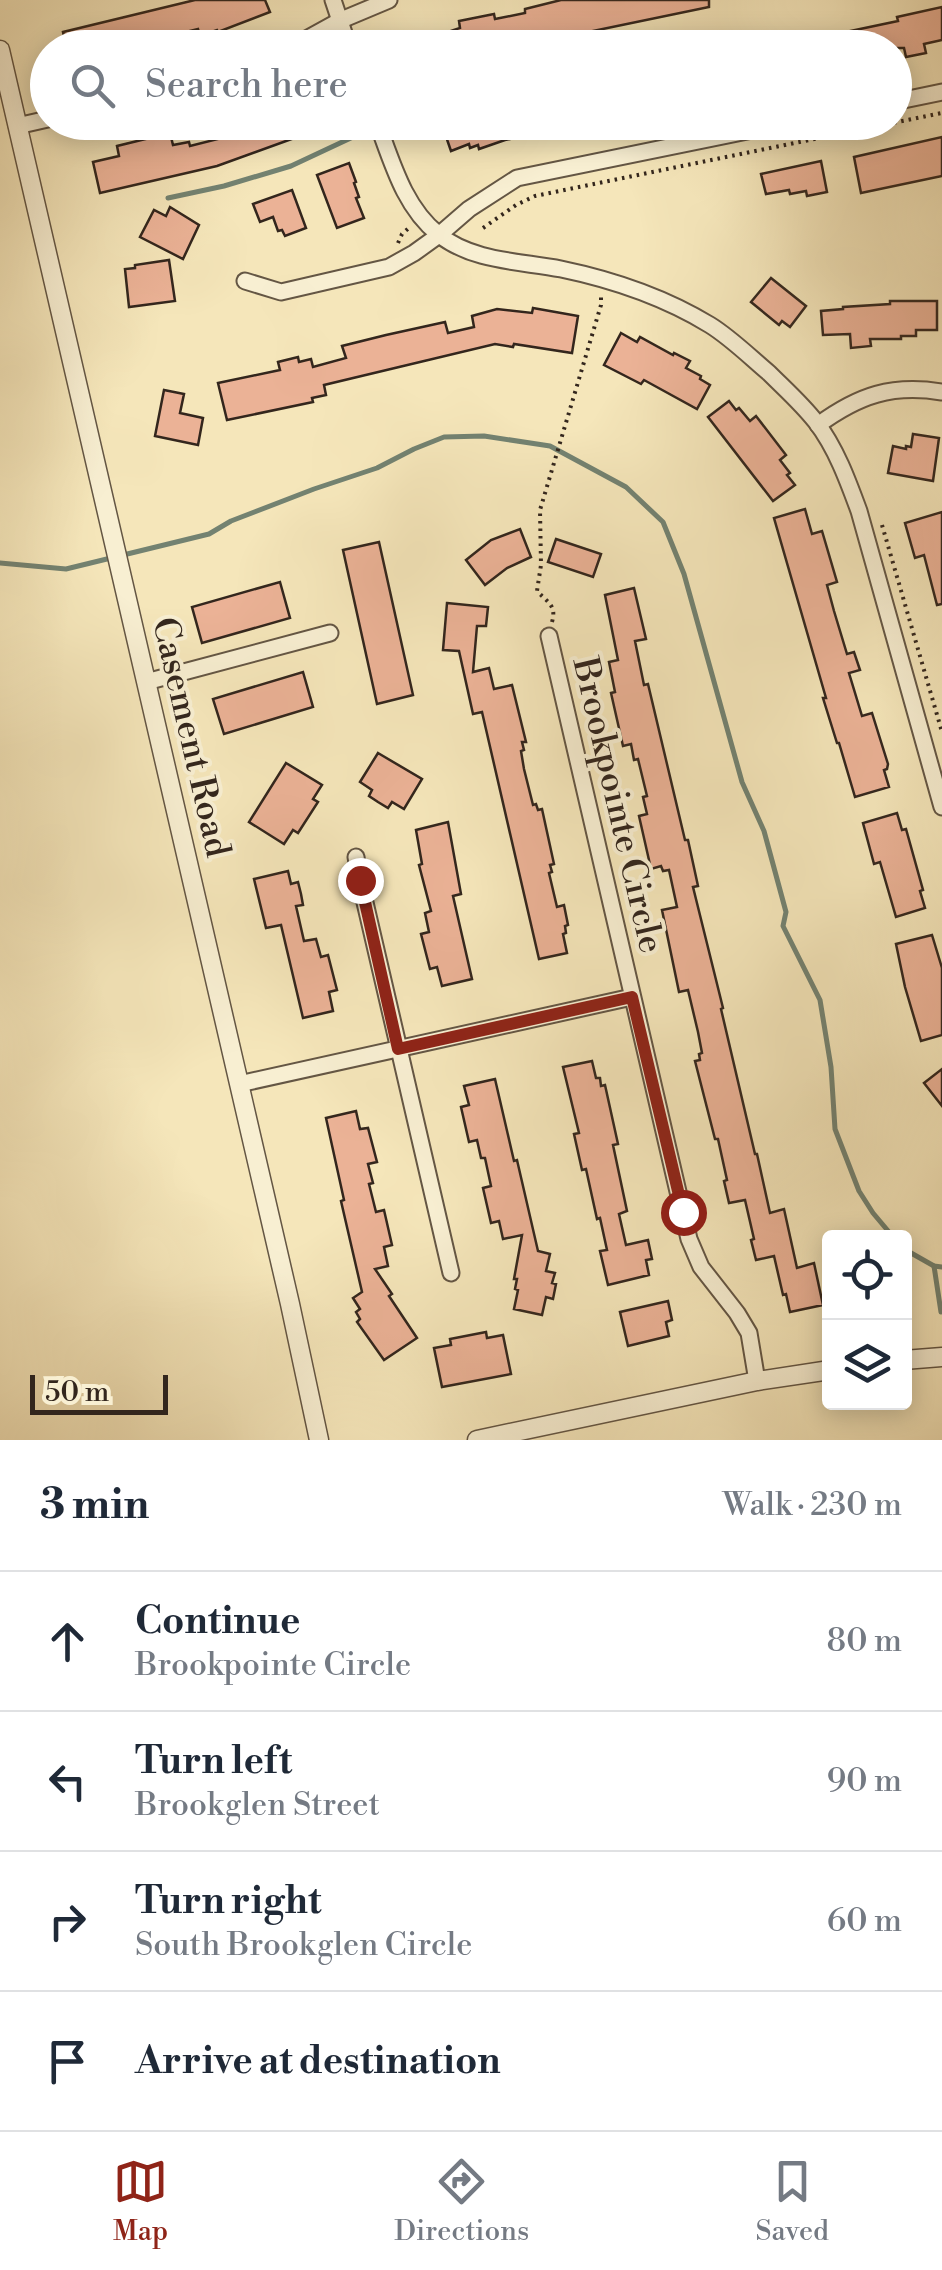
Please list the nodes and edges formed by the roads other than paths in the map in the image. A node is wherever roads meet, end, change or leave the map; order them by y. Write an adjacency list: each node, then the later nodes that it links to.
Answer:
1 (332, 0): 3 (street)
2 (389, 0): 3 (street)
3 (339, 21): 4 (street); 5 (street)
4 (323, 30)
5 (342, 30)
6 (0, 50): 10 (street, Casement Road)
7 (942, 92): 8 (street)
8 (912, 98)
9 (30, 123): 10 (street)
10 (17, 126): 19 (street, Casement Road)
11 (383, 140): 13 (street)
12 (702, 140): 13 (street)
13 (439, 235): 14 (street); 16 (street)
14 (245, 281)
15 (942, 392): 16 (street)
16 (818, 424): 20 (street)
17 (330, 633): 19 (street)
18 (549, 636): 22 (street, Brookpointe Circle)
19 (146, 682): 24 (street, Casement Road)
20 (942, 807)
21 (356, 857): 23 (street)
22 (632, 997): 23 (street); 29 (street, Brookpointe Circle)
23 (398, 1049): 24 (street); 25 (street)
24 (240, 1084): 30 (street, Casement Road)
25 (451, 1273)
26 (942, 1356): 27 (street)
27 (912, 1359)
28 (822, 1371): 29 (street)
29 (757, 1381): 31 (street)
30 (318, 1440)
31 (477, 1440)

